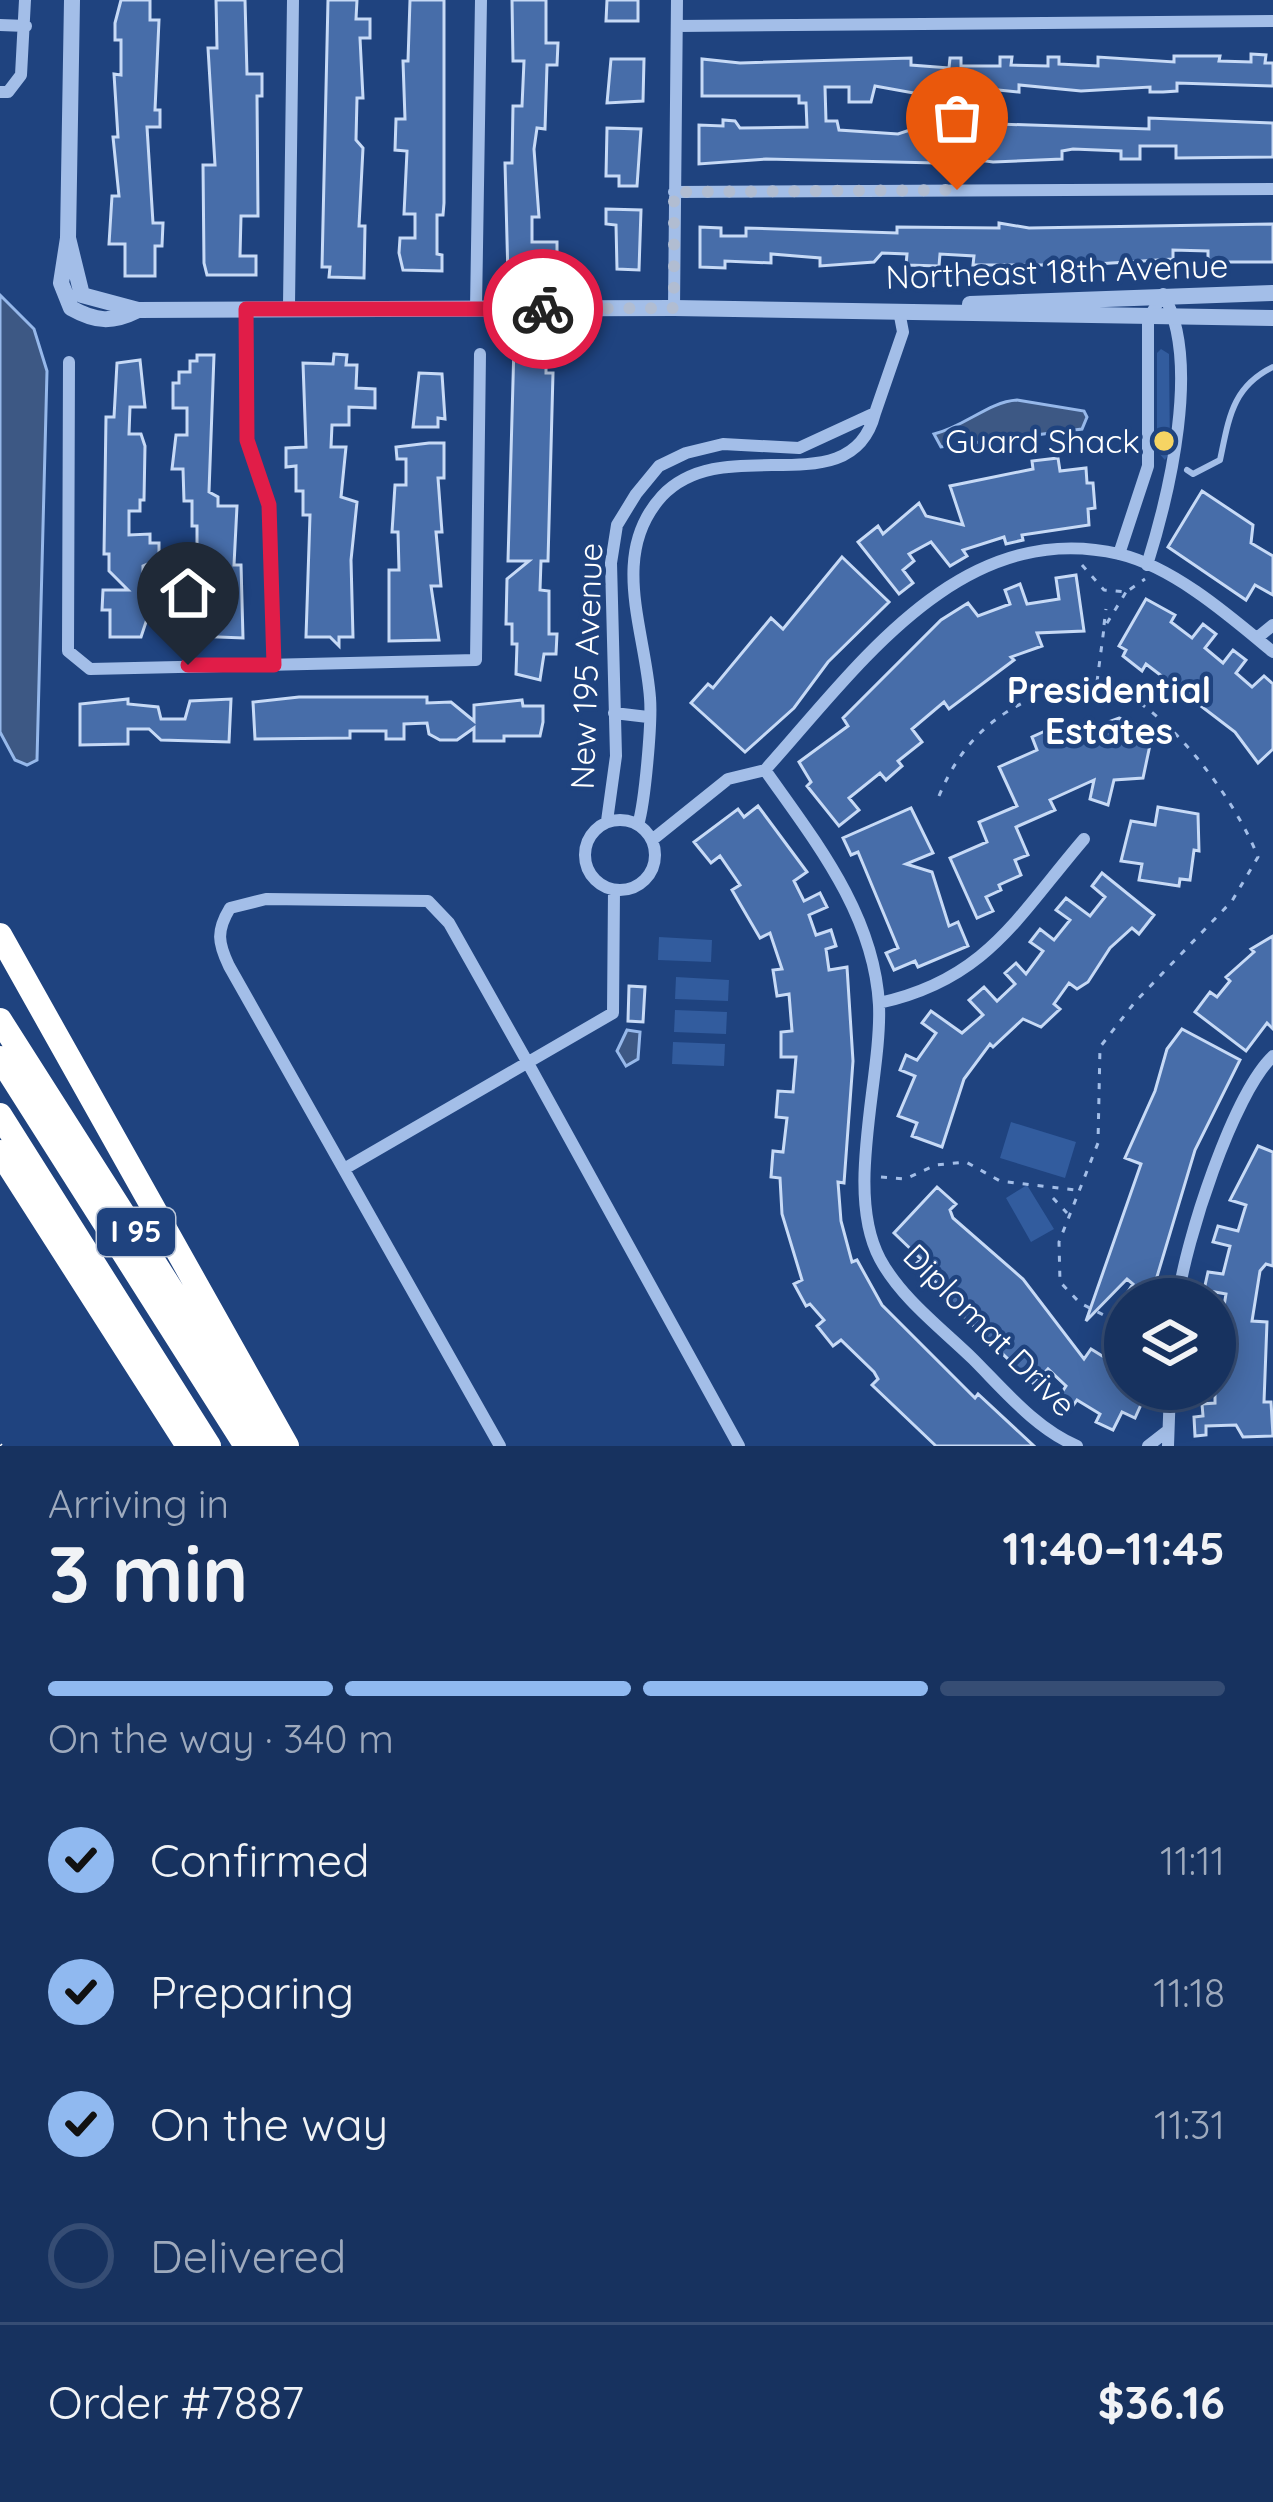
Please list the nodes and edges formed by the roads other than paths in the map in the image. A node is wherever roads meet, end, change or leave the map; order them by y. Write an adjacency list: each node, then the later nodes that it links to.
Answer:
1 (25, 0): 8 (street)
2 (72, 0): 17 (street, Northeast 18th Avenue)
3 (293, 0): 15 (street)
4 (481, 0): 18 (street)
5 (677, 0): 9 (street)
6 (1273, 20): 9 (street)
7 (0, 25): 8 (street)
8 (26, 26): 10 (street)
9 (676, 26): 12 (street)
10 (0, 92)
11 (1273, 189): 12 (street)
12 (674, 192): 16 (street)
13 (1273, 293): 14 (street, Northeast 18th Avenue)
14 (1163, 294): 19 (street, Northeast 18th Avenue); 22 (street); 23 (street)
15 (290, 305): 17 (street, Northeast 18th Avenue); 18 (street, Northeast 18th Avenue)
16 (674, 308): 18 (street, Northeast 18th Avenue); 19 (street, Northeast 18th Avenue)
17 (246, 309): 35 (street)
18 (476, 309)
19 (843, 310): 20 (street, Northeast 18th Avenue)
20 (898, 311): 22 (street, Northeast 18th Avenue); 27 (street, New 195 Avenue)
21 (1273, 318): 23 (street, Northeast 18th Avenue)
22 (1148, 319): 23 (street, Northeast 18th Avenue); 28 (street)
23 (1178, 319): 29 (street)
24 (480, 354): 35 (street)
25 (70, 362): 35 (street)
26 (1273, 367): 29 (lane)
27 (875, 413): 36 (street, New 195 Avenue); 37 (street, New 195 Avenue)
28 (1147, 472): 29 (street); 30 (street)
29 (1180, 472): 31 (street)
30 (1119, 554): 31 (street); 38 (street)
31 (1150, 566): 33 (street)
32 (1273, 625): 33 (street)
33 (1257, 638): 34 (street)
34 (1273, 652)
35 (274, 665)
36 (614, 713): 37 (street); 39 (street, New 195 Avenue)
37 (648, 717): 40 (street, New 195 Avenue)
38 (765, 770): 42 (street); 45 (street, Diplomat Drive)
39 (608, 821): 40 (street); 43 (street)
40 (638, 825): 42 (street)
41 (1084, 838): 45 (street)
42 (652, 840): 43 (street)
43 (614, 890): 49 (street)
44 (0, 935): 59 (highway)
45 (879, 1003): 62 (street, Diplomat Drive)
46 (0, 1020): 58 (highway, I 95)
47 (1273, 1056): 53 (street)
48 (0, 1058): 57 (highway)
49 (529, 1065): 52 (street); 52 (street); 61 (street)
50 (0, 1115): 56 (highway)
51 (0, 1152): 55 (highway, I 95)
52 (344, 1169): 60 (street)
53 (1182, 1278)
54 (1167, 1439): 63 (street)
55 (188, 1446)
56 (209, 1446)
57 (246, 1446)
58 (272, 1446)
59 (286, 1446)
60 (500, 1446)
61 (739, 1446)
62 (1077, 1446)
63 (1148, 1446)

